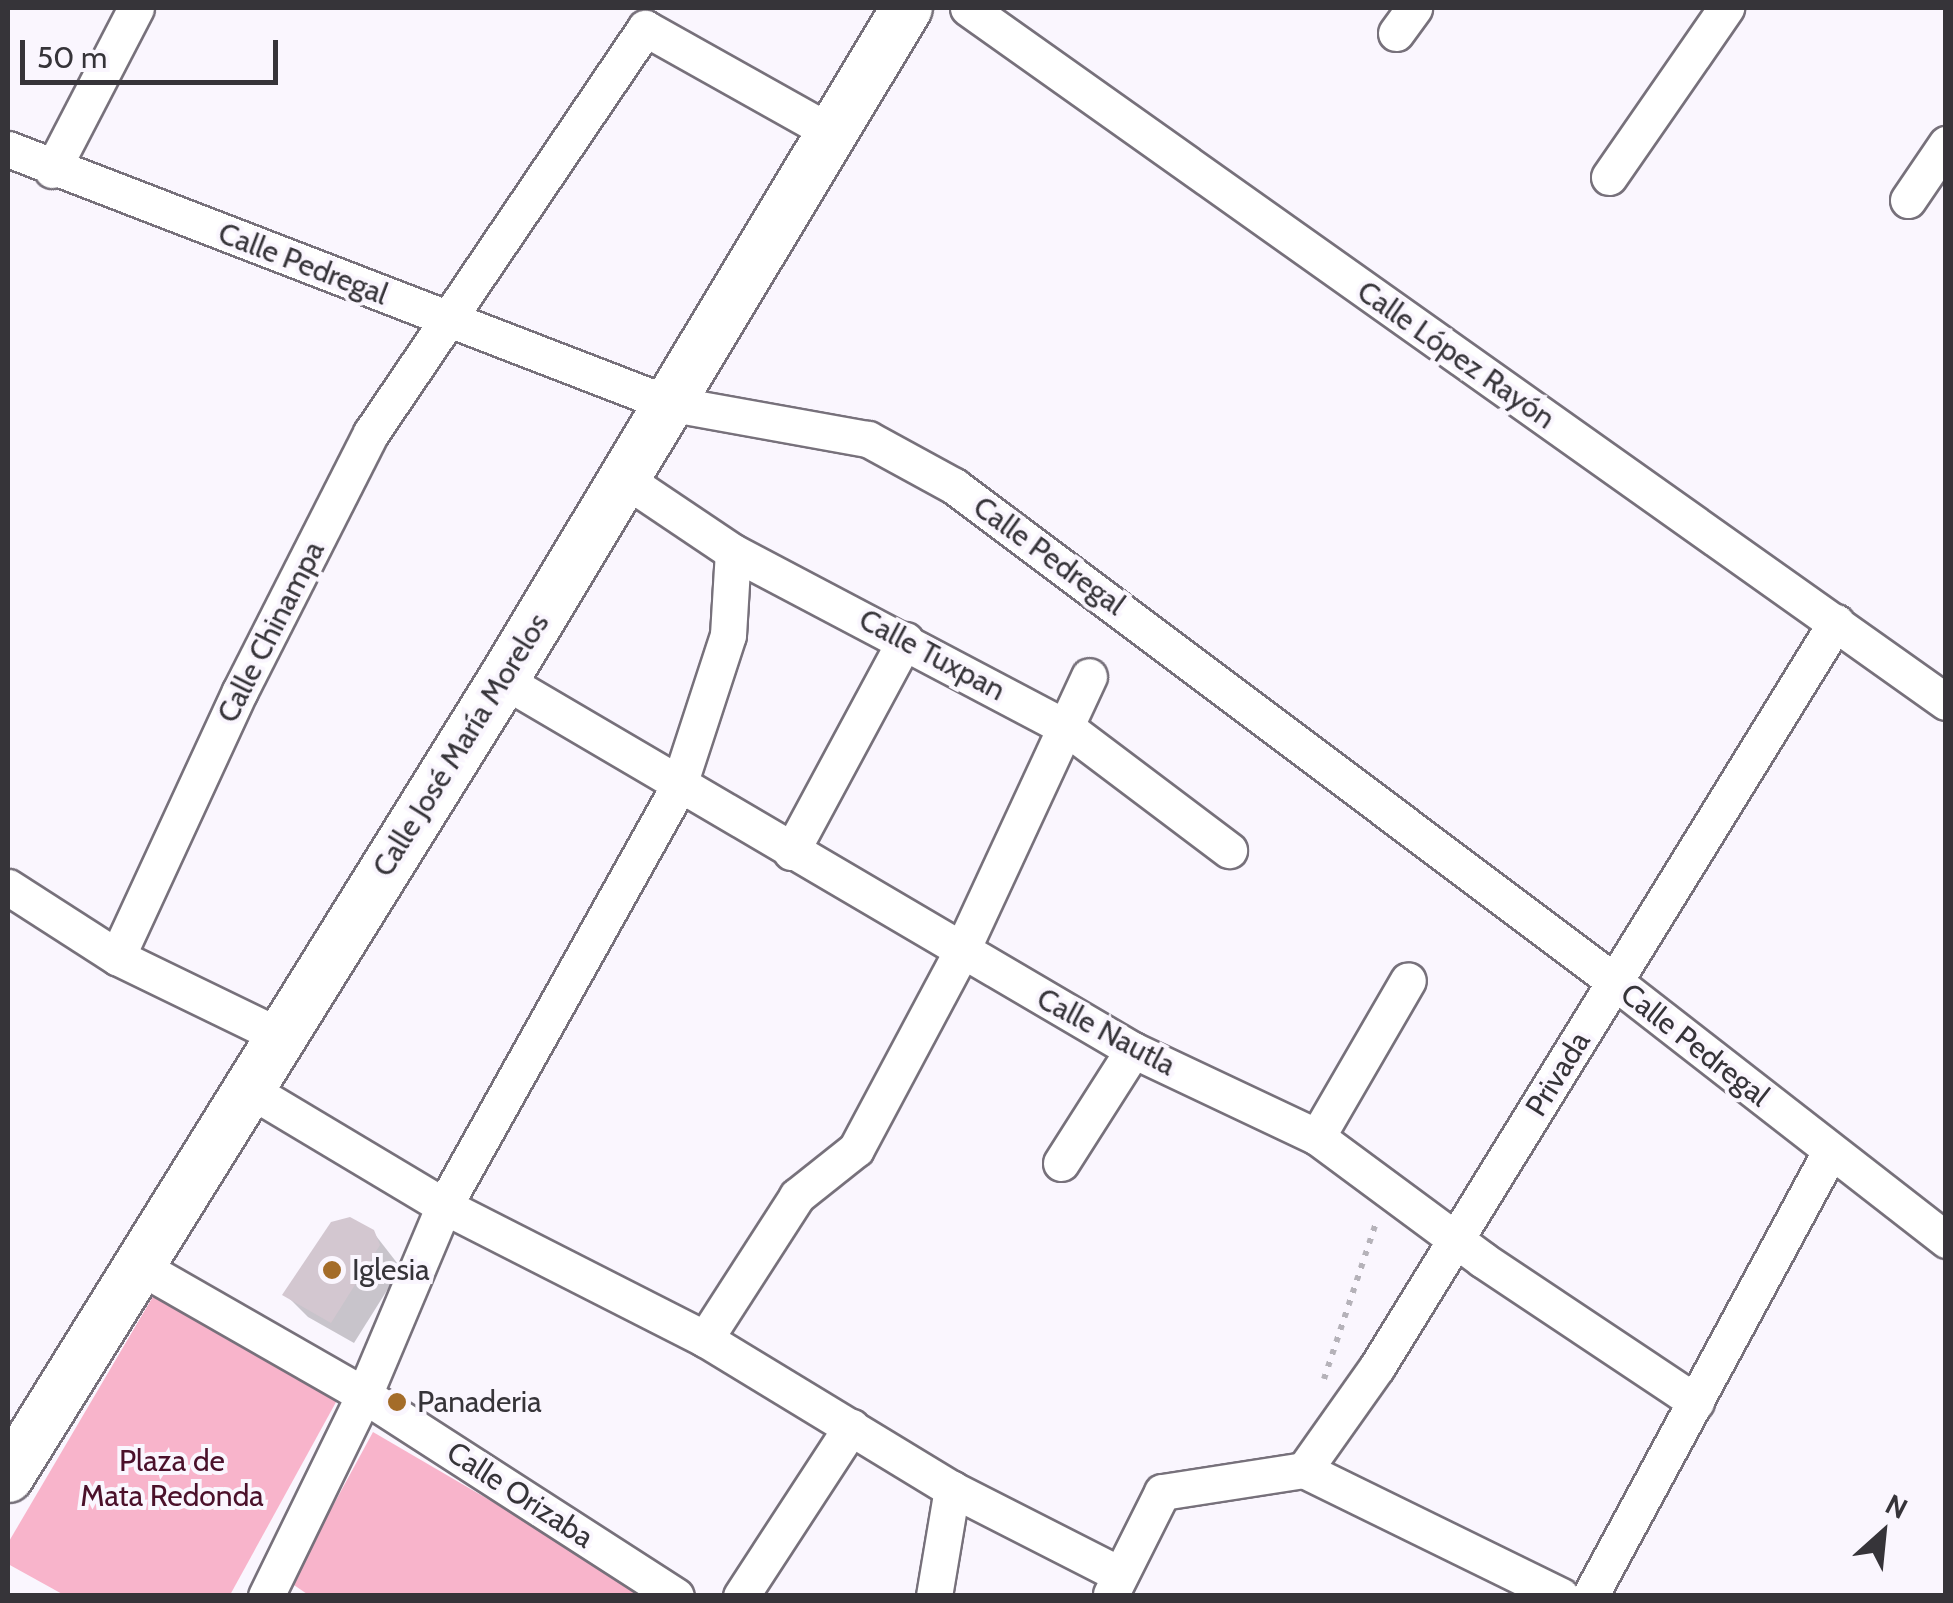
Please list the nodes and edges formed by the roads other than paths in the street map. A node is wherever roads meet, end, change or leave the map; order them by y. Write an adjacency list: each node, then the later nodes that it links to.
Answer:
1 (136, 8): 8 (street)
2 (907, 8): 5 (street, Calle José María Morelos)
3 (968, 8): 15 (street, Calle López Rayón)
4 (1726, 8): 9 (street)
5 (830, 132): 11 (street, Calle Chinampa); 12 (street, Calle José María Morelos)
6 (1946, 144): 10 (street)
7 (8, 149): 8 (street, Calle Pedregal)
8 (52, 170): 11 (street, Calle Pedregal)
9 (1609, 177)
10 (1908, 200)
11 (444, 318): 12 (street, Calle Pedregal); 26 (street, Calle Chinampa)
12 (667, 403): 13 (street, Calle José María Morelos); 28 (street, Calle Pedregal)
13 (623, 478): 14 (street, Calle Tuxpan); 18 (street, Calle José María Morelos)
14 (733, 552): 16 (street, Calle Tuxpan); 21 (street)
15 (1836, 622): 19 (street, Calle López Rayón); 28 (street, Privada)
16 (906, 640): 20 (street, Calle Tuxpan); 23 (street)
17 (1089, 676): 20 (street)
18 (503, 680): 21 (street, Calle Nautla); 29 (street, Calle José María Morelos)
19 (1946, 702)
20 (1067, 728): 22 (street, Calle Tuxpan); 25 (street)
21 (678, 788): 23 (street, Calle Nautla); 35 (street)
22 (1228, 850)
23 (791, 852): 25 (street, Calle Nautla)
24 (8, 886): 26 (street)
25 (962, 952): 30 (street, Calle Nautla); 39 (street)
26 (117, 957): 29 (street)
27 (1408, 980): 32 (street)
28 (1614, 982): 33 (street, Calle Pedregal); 36 (street, Privada)
29 (280, 1036): 31 (street, Calle José María Morelos)
30 (1133, 1050): 32 (street, Calle Nautla); 34 (street)
31 (250, 1090): 35 (street); 38 (street, Calle José María Morelos)
32 (1316, 1137): 36 (street, Calle Nautla)
33 (1830, 1152): 37 (street, Calle Pedregal); 41 (street)
34 (1062, 1163)
35 (444, 1206): 39 (street); 40 (street)
36 (1455, 1234): 41 (street, Calle Nautla); 43 (street, Privada)
37 (1946, 1240)
38 (139, 1266): 40 (street, Calle Orizaba); 44 (street, Calle José María Morelos)
39 (705, 1339): 42 (street)
40 (364, 1395): 47 (street); 48 (street, Calle Orizaba)
41 (1696, 1402): 52 (street)
42 (851, 1427): 45 (street); 49 (street)
43 (1304, 1470): 46 (street); 51 (street)
44 (8, 1477)
45 (952, 1488): 46 (street); 50 (street)
46 (1115, 1585)
47 (266, 1596)
48 (676, 1596)
49 (741, 1596)
50 (934, 1596)
51 (1561, 1596)
52 (1590, 1596)

